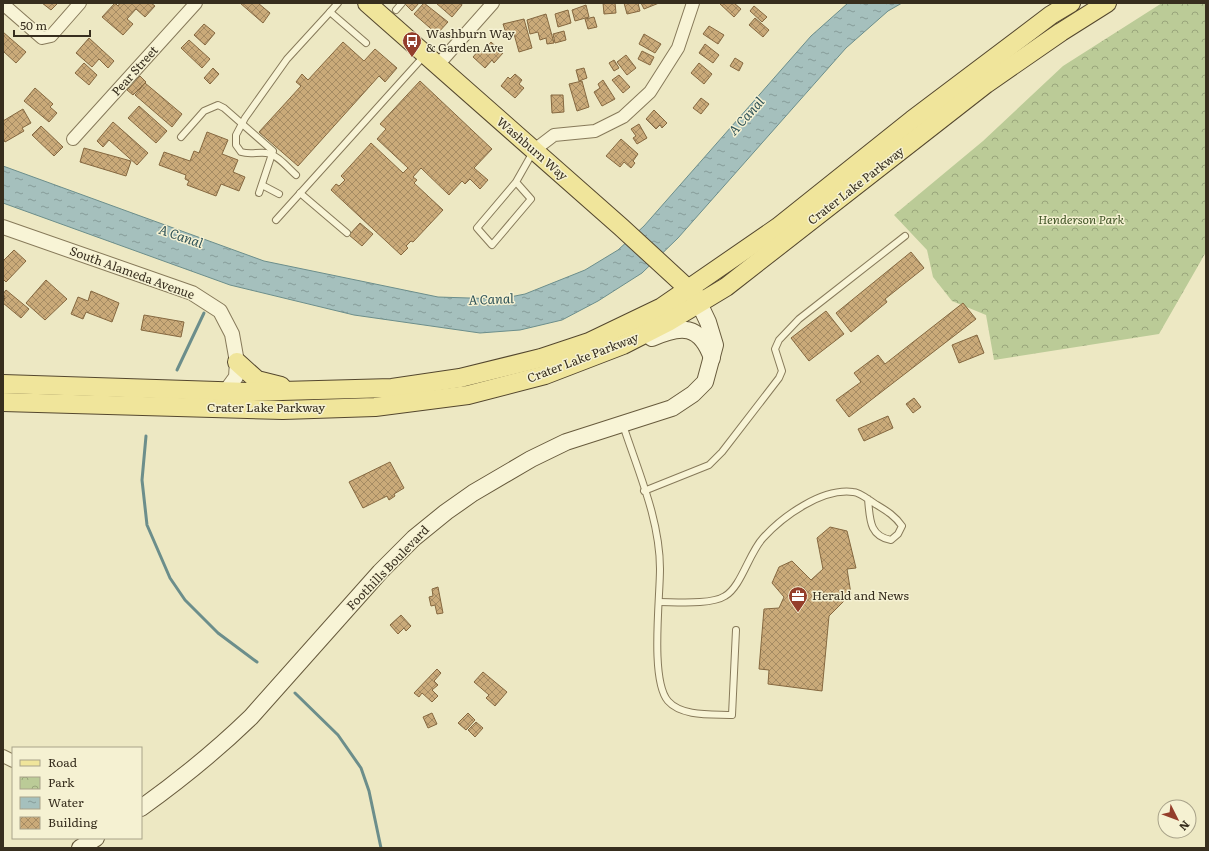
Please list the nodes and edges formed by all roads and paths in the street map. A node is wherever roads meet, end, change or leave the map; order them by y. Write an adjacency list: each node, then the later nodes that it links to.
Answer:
1 (80, 3): 10 (street)
2 (196, 3): 17 (street, Pear Street)
3 (338, 3): 12 (lane)
4 (367, 3): 14 (main road, Washburn Way)
5 (402, 3): 11 (lane)
6 (493, 3): 14 (street)
7 (693, 3): 18 (street)
8 (1071, 3): 30 (main road, Crater Lake Parkway)
9 (1107, 3): 30 (main road, Crater Lake Parkway)
10 (3, 5)
11 (396, 10)
12 (330, 12): 13 (lane); 15 (lane)
13 (366, 43)
14 (431, 60): 18 (main road, Washburn Way); 24 (lane)
15 (243, 123): 16 (lane); 19 (lane); 19 (lane)
16 (181, 137)
17 (73, 138)
18 (533, 151): 21 (lane); 30 (main road, Washburn Way)
19 (272, 155): 20 (lane); 22 (lane)
20 (296, 175)
21 (516, 182): 21 (lane)
22 (262, 185): 23 (lane); 25 (lane)
23 (259, 193)
24 (300, 193): 26 (lane); 28 (lane)
25 (279, 194)
26 (276, 220)
27 (3, 227): 33 (street, South Alameda Avenue)
28 (347, 233)
29 (905, 236): 39 (lane)
30 (694, 296): 31 (main road, Crater Lake Parkway); 32 (main road, Foothills Boulevard); 35 (main road, Crater Lake Parkway)
31 (609, 350): 32 (main road); 37 (main road, Crater Lake Parkway)
32 (712, 358): 38 (main road, Foothills Boulevard)
33 (237, 362): 35 (main road); 36 (street, South Alameda Avenue)
34 (3, 384): 36 (main road, Crater Lake Parkway)
35 (311, 390): 36 (main road, Crater Lake Parkway)
36 (226, 392)
37 (3, 402)
38 (622, 424): 39 (lane); 45 (main road, Foothills Boulevard)
39 (644, 491): 41 (lane)
40 (868, 499): 40 (lane); 41 (lane)
41 (659, 602): 42 (lane)
42 (736, 630)
43 (3, 756): 44 (street)
44 (12, 760)
45 (142, 807)
46 (94, 839): 47 (main road)
47 (80, 848)

